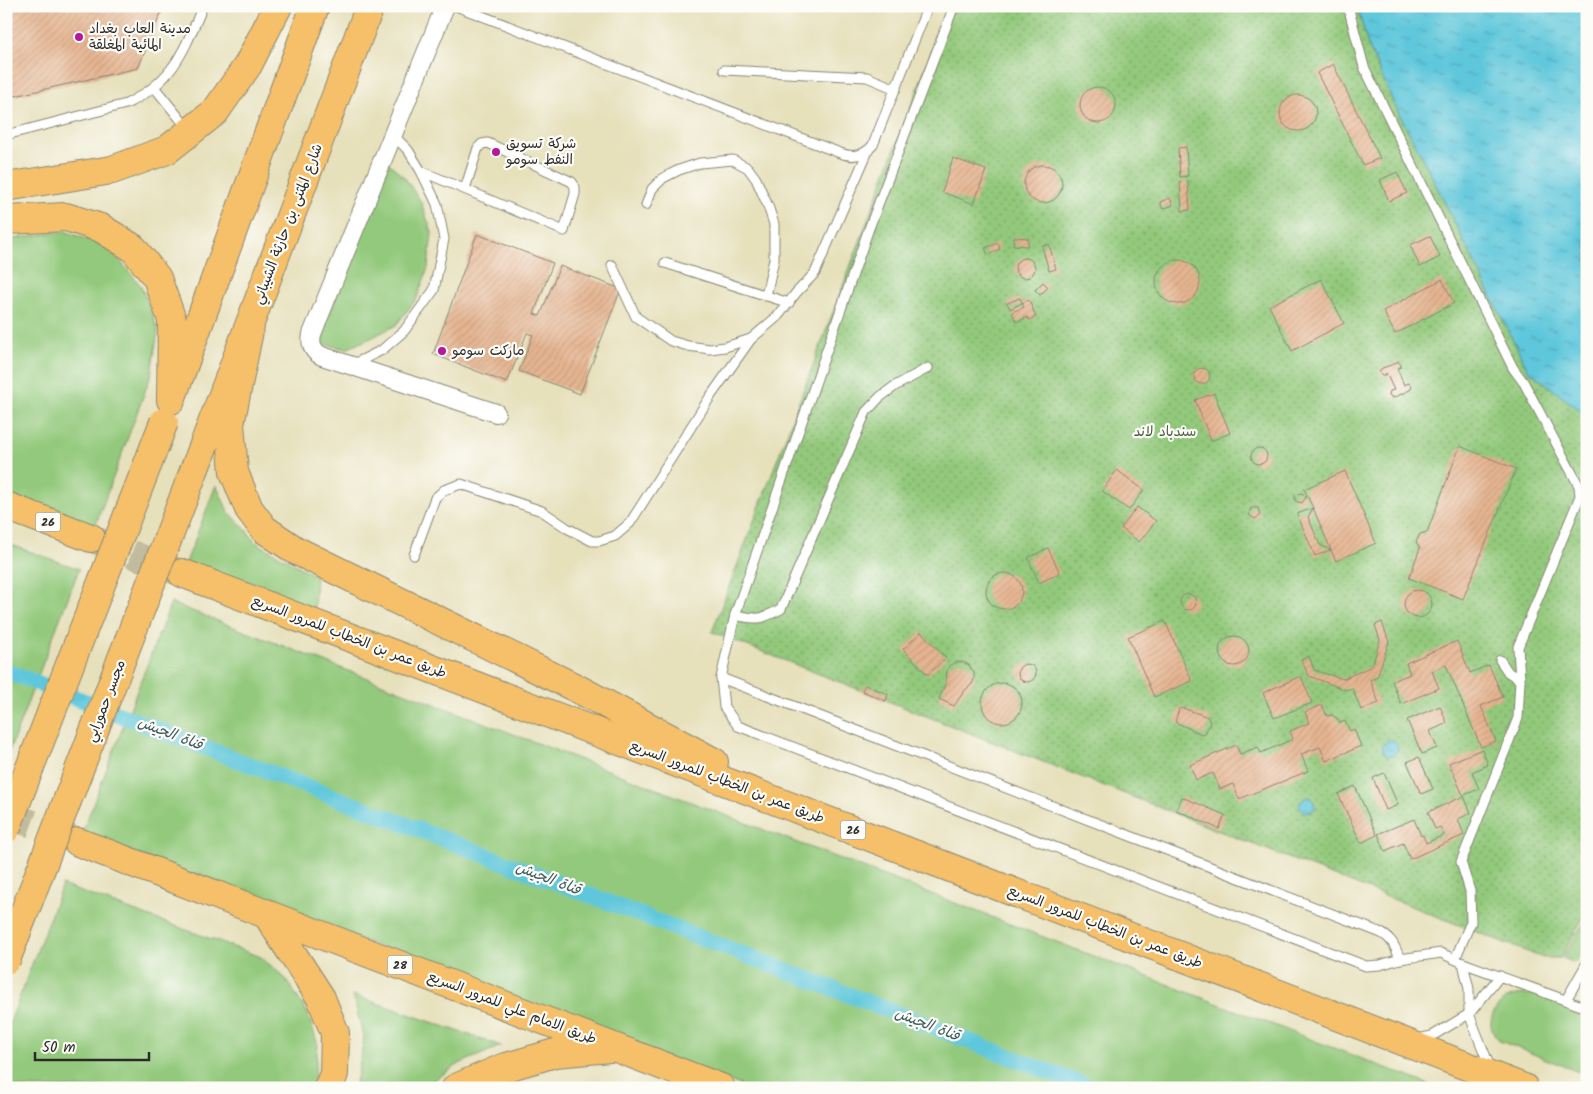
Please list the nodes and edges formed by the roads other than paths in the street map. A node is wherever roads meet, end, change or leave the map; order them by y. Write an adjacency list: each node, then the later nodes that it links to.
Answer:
1 (203, 6): 11 (lane)
2 (278, 6): 13 (main road)
3 (315, 6): 30 (main road)
4 (370, 6): 26 (main road, شارع المثنى بن حارثة الشيباني)
5 (445, 6): 15 (street)
6 (456, 6): 16 (lane)
7 (928, 6): 12 (lane)
8 (954, 6): 37 (lane)
9 (1348, 6): 40 (lane)
10 (724, 70): 12 (lane)
11 (155, 88): 13 (lane); 14 (lane)
12 (896, 89): 16 (lane)
13 (190, 132): 18 (main road)
14 (6, 135)
15 (393, 135): 17 (lane); 28 (street)
16 (868, 151): 25 (lane)
17 (421, 171): 19 (lane); 28 (lane)
18 (6, 187)
19 (465, 189): 19 (lane)
20 (646, 205): 24 (lane)
21 (6, 220): 30 (main road)
22 (665, 264): 24 (lane)
23 (612, 266): 27 (lane)
24 (766, 296): 25 (lane)
25 (788, 303): 27 (lane)
26 (250, 326): 32 (main road, شارع المثنى بن حارثة الشيباني); 41 (main road)
27 (752, 339): 35 (lane)
28 (352, 365): 31 (street)
29 (928, 368): 37 (lane)
30 (168, 411): 42 (main road, bridge)
31 (496, 413)
32 (205, 442): 46 (main road, مجسر حمورابي, bridge)
33 (6, 506): 34 (main road, 26)
34 (90, 538)
35 (414, 555)
36 (182, 573): 41 (main road, طريق عمر بن الخطاب للمرور السريع / 26)
37 (735, 616): 39 (lane)
38 (1500, 660): 40 (lane)
39 (720, 678): 45 (lane); 45 (lane)
40 (1520, 680): 47 (lane)
41 (817, 816): 53 (main road, طريق عمر بن الخطاب للمرور السريع / 26)
42 (6, 828)
43 (78, 842): 44 (main road, طريق الامام علي للمرور السريع / 28)
44 (266, 913): 54 (main road, طريق الامام علي للمرور السريع / 28); 56 (main road)
45 (1400, 958): 47 (lane)
46 (6, 960)
47 (1459, 961): 49 (lane); 52 (lane)
48 (1587, 964): 50 (lane)
49 (1500, 976): 50 (lane); 52 (lane)
50 (1566, 1000): 51 (lane)
51 (1587, 1008)
52 (1468, 1014): 53 (lane); 55 (lane)
53 (1405, 1042): 55 (main road, طريق عمر بن الخطاب للمرور السريع / 26)
54 (616, 1048): 57 (main road); 58 (main road, طريق الامام علي للمرور السريع / 28)
55 (1493, 1076): 59 (main road, طريق عمر بن الخطاب للمرور السريع / 26)
56 (328, 1088)
57 (456, 1088)
58 (721, 1088)
59 (1524, 1088)

